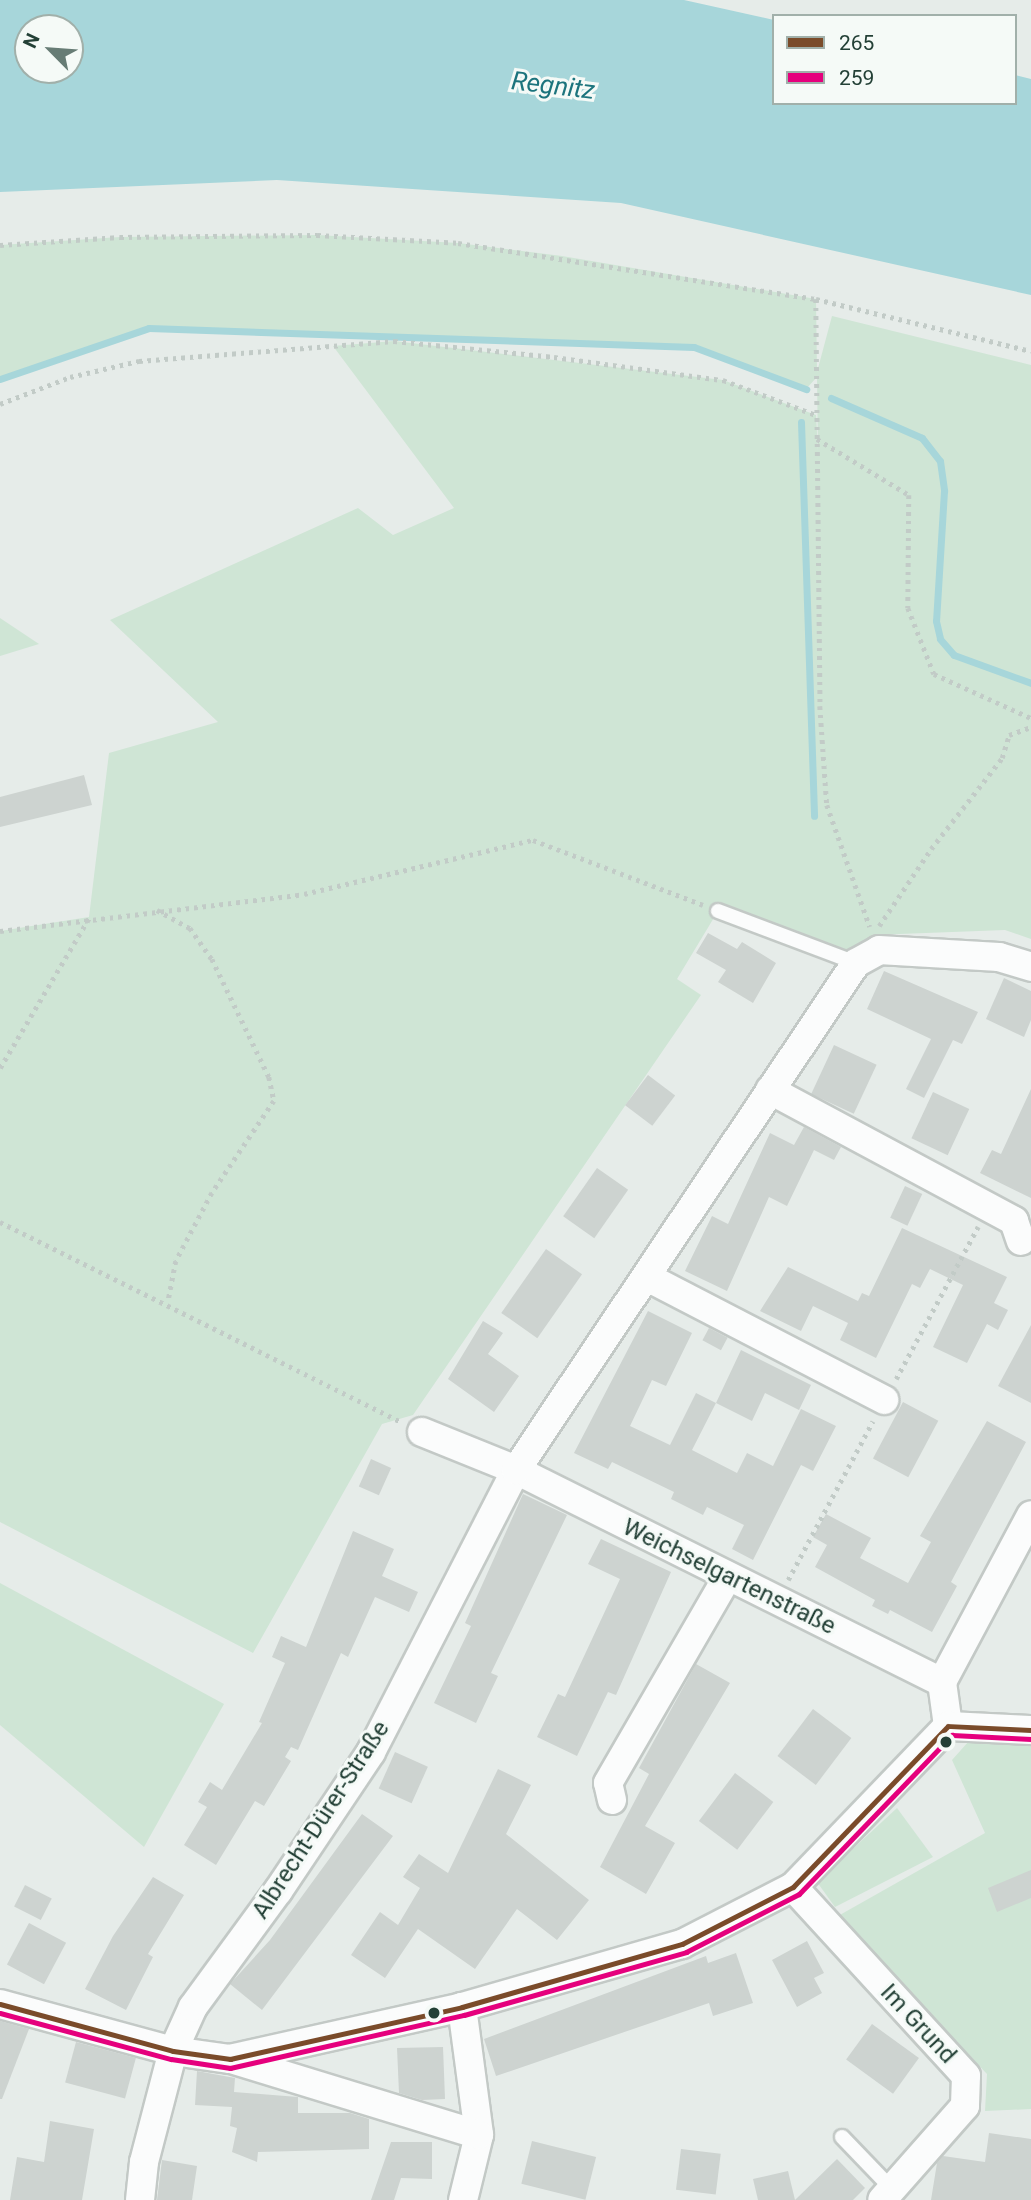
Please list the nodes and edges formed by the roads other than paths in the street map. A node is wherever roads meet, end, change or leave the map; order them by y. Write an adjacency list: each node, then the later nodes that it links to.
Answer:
1 (718, 911): 2 (lane)
2 (856, 963): 3 (street); 4 (street)
3 (1031, 967)
4 (770, 1090): 5 (street); 6 (street)
5 (1021, 1241)
6 (649, 1278): 7 (street); 9 (street)
7 (884, 1400)
8 (422, 1432): 9 (street, Weichselgartenstraße)
9 (516, 1470): 11 (street, Weichselgartenstraße); 19 (street, Albrecht-Dürer-Straße)
10 (1031, 1515): 12 (street)
11 (727, 1578): 12 (street, Weichselgartenstraße); 15 (street)
12 (942, 1682): 13 (street)
13 (948, 1726): 14 (street); 16 (street)
14 (1031, 1730)
15 (612, 1800)
16 (793, 1887): 18 (street); 23 (street, Im Grund)
17 (0, 2004): 19 (street)
18 (462, 2007): 20 (street); 21 (street)
19 (173, 2051): 20 (street); 24 (street, Albrecht-Dürer-Straße)
20 (230, 2059): 21 (street)
21 (479, 2135): 25 (street)
22 (842, 2137): 23 (lane)
23 (887, 2195)
24 (140, 2200)
25 (463, 2200)

